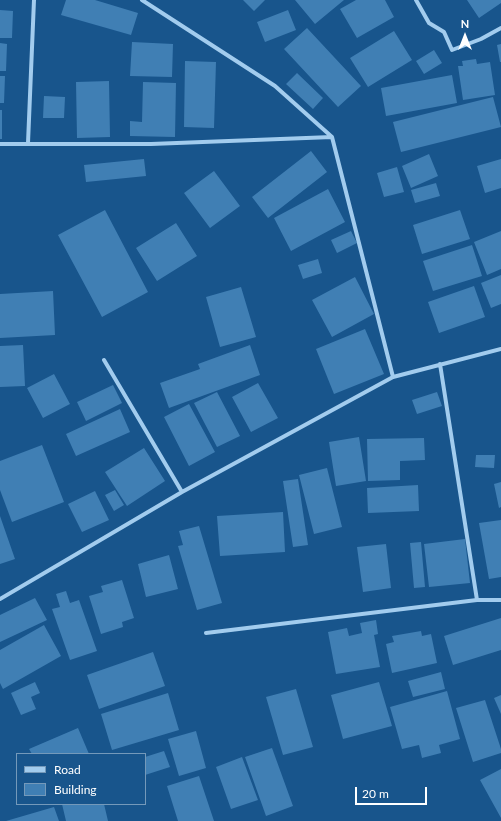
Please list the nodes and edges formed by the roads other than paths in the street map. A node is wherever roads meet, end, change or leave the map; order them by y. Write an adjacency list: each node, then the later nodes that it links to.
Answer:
1 (34, 0): 6 (street)
2 (142, 0): 5 (street)
3 (416, 0): 4 (street)
4 (501, 28)
5 (332, 137): 6 (street); 11 (street)
6 (28, 143): 7 (street)
7 (0, 144)
8 (501, 349): 10 (street)
9 (104, 360): 12 (street)
10 (440, 364): 11 (street); 14 (street)
11 (393, 377): 12 (street)
12 (182, 492): 13 (street)
13 (0, 599)
14 (477, 600): 15 (street); 16 (street)
15 (501, 600)
16 (206, 633)

